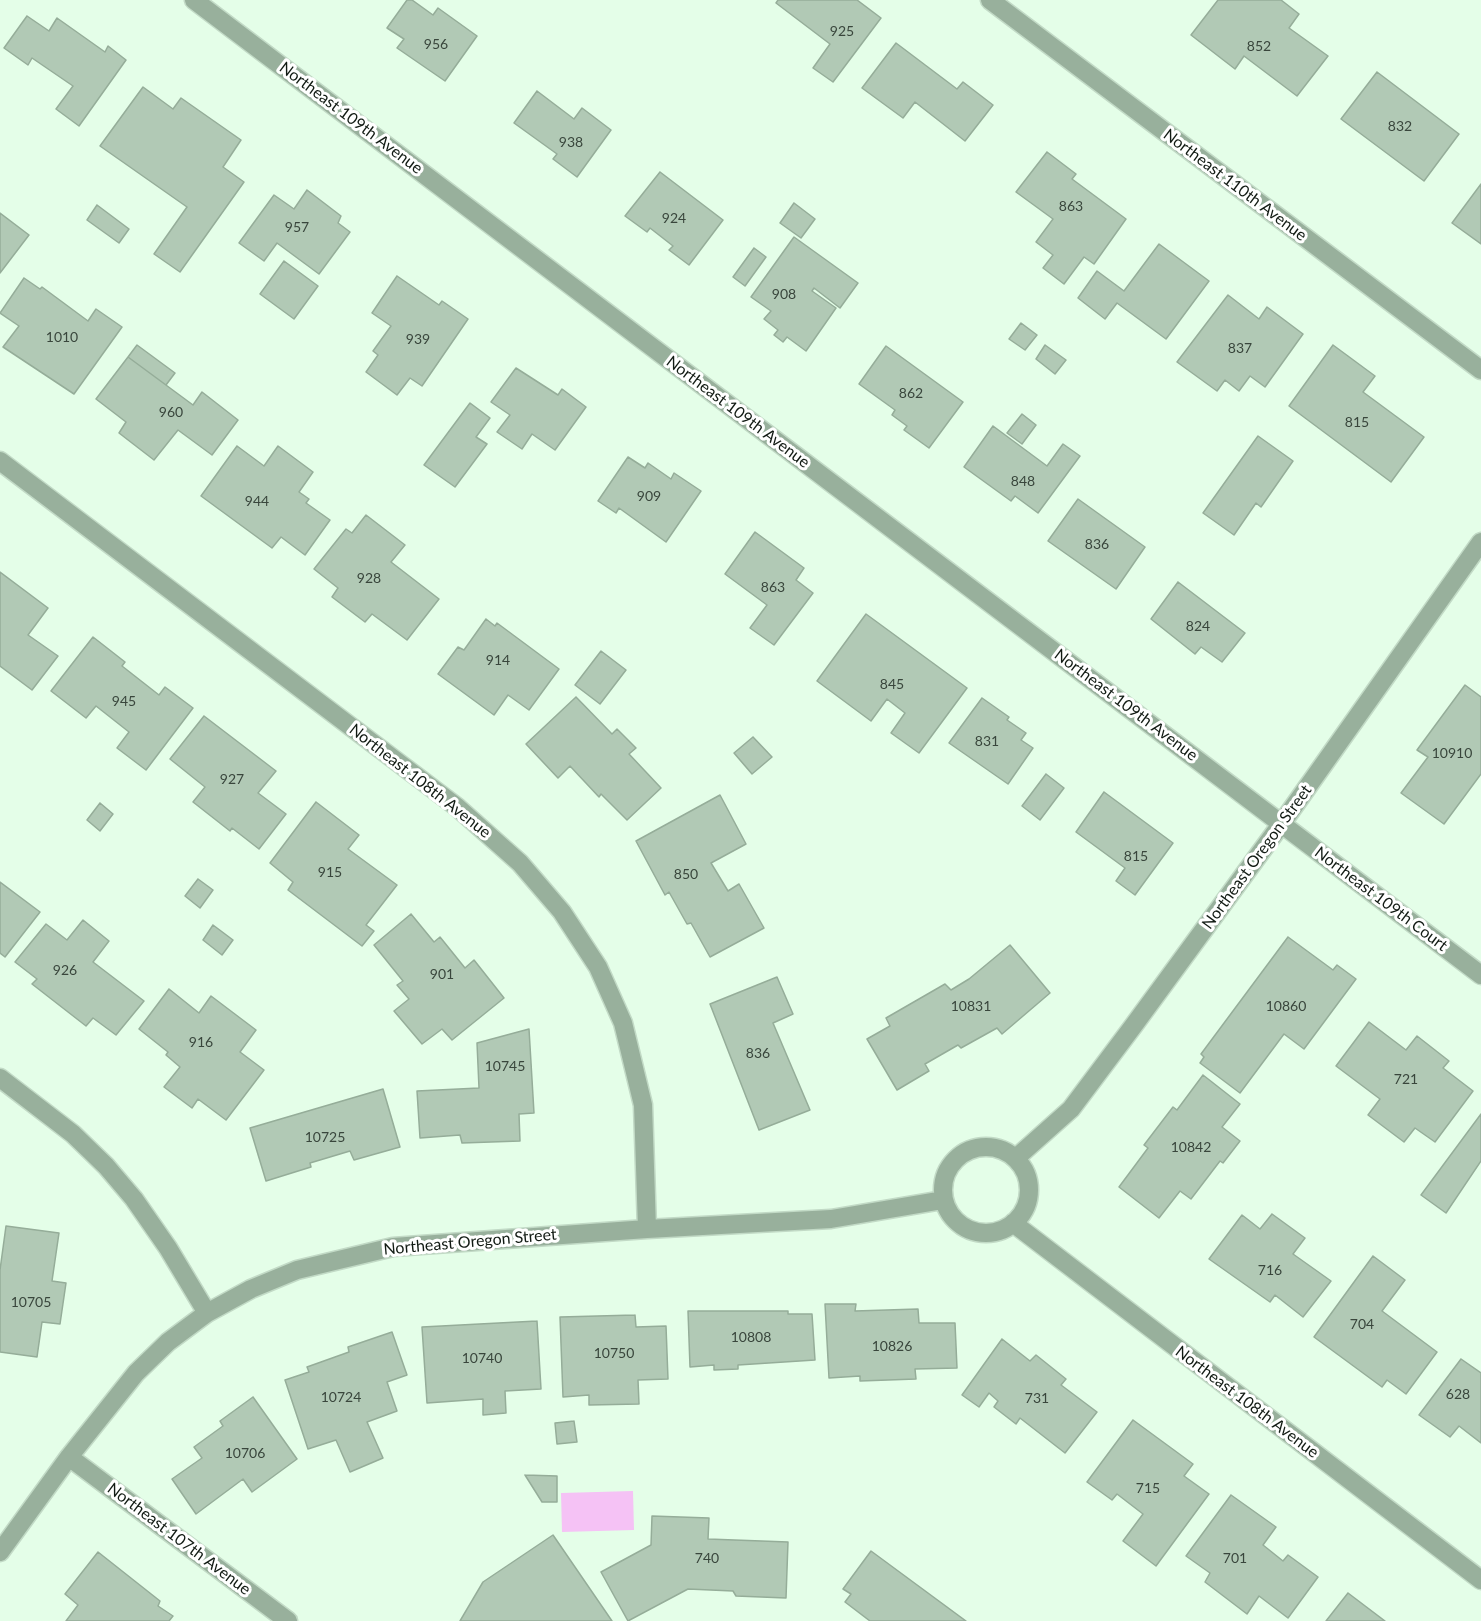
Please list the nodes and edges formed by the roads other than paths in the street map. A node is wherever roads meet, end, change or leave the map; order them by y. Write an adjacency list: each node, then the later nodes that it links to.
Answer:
1 (194, 0): 6 (street, Northeast 109th Avenue)
2 (990, 0): 3 (street, Northeast 110th Avenue)
3 (1481, 370)
4 (0, 461): 12 (street, Northeast 108th Avenue)
5 (1481, 542): 6 (street, Northeast Oregon Street)
6 (1282, 823): 7 (street, Northeast 109th Court); 9 (street, Northeast Oregon Street)
7 (1481, 975)
8 (0, 1078): 13 (street)
9 (1016, 1158): 10 (street); 11 (street)
10 (943, 1200): 11 (street); 12 (street, Northeast Oregon Street)
11 (1013, 1223): 16 (street, Northeast 108th Avenue)
12 (647, 1228): 13 (street, Northeast Oregon Street)
13 (207, 1313): 14 (street, Northeast Oregon Street)
14 (69, 1457): 15 (street, Northeast Oregon Street); 17 (street, Northeast 107th Avenue)
15 (0, 1552)
16 (1481, 1580)
17 (288, 1621)

